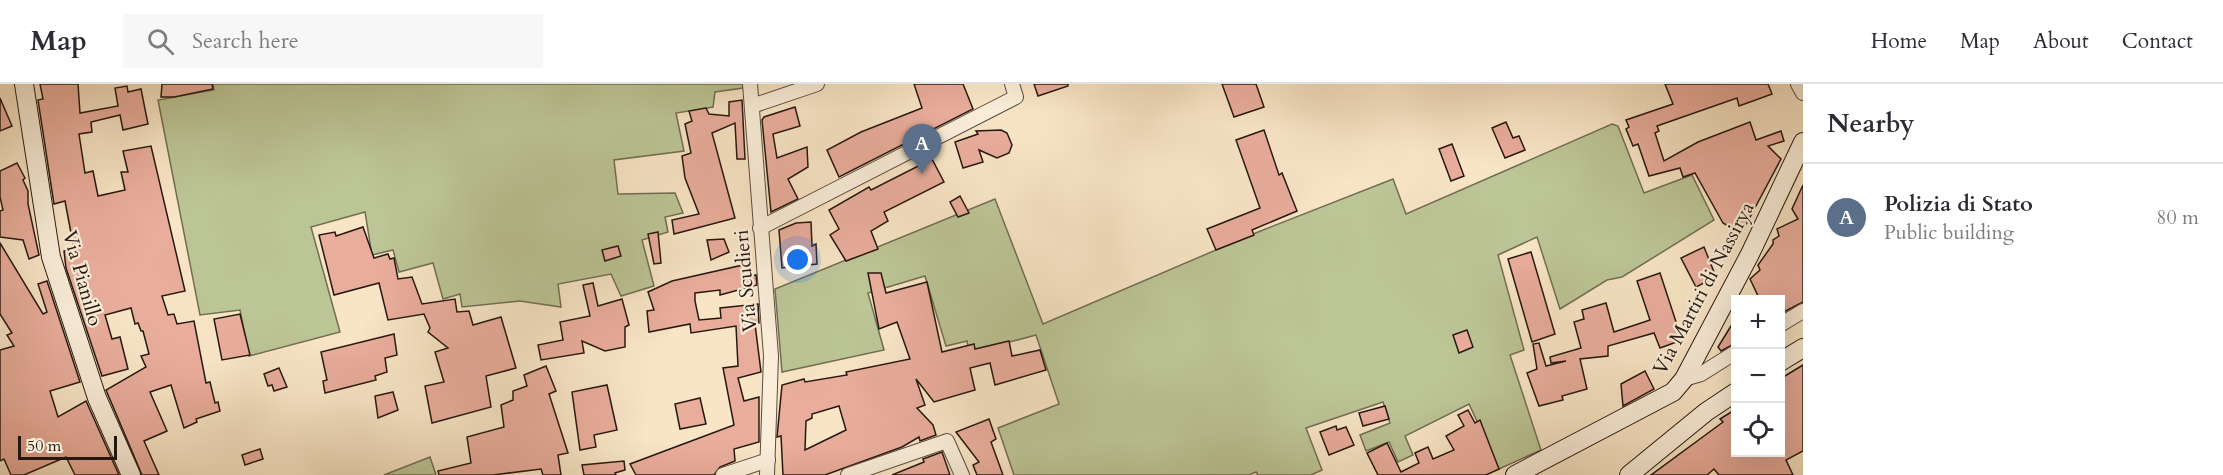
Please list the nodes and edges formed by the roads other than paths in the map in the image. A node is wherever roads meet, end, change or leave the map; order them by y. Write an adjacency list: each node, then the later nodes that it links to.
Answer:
1 (24, 84): 18 (street, Via Pianillo)
2 (750, 84): 7 (street, Via Scudieri)
3 (817, 84): 7 (street)
4 (1012, 84): 9 (street)
5 (1798, 84): 6 (street)
6 (1803, 93)
7 (752, 106): 9 (street, Via Scudieri)
8 (1803, 142): 15 (street, Via Martiri di Nassirya)
9 (760, 228): 17 (street, Via Scudieri)
10 (1803, 311): 11 (street)
11 (1785, 322)
12 (1803, 348): 14 (street)
13 (1731, 355): 15 (street)
14 (1785, 359)
15 (1684, 379): 23 (street, Via Martiri di Nassirya)
16 (1731, 395): 24 (street)
17 (768, 460): 19 (street); 20 (street, Via Scudieri)
18 (131, 475)
19 (723, 475)
20 (767, 475)
21 (848, 475): 22 (street)
22 (962, 475)
23 (1515, 475)
24 (1629, 475)

